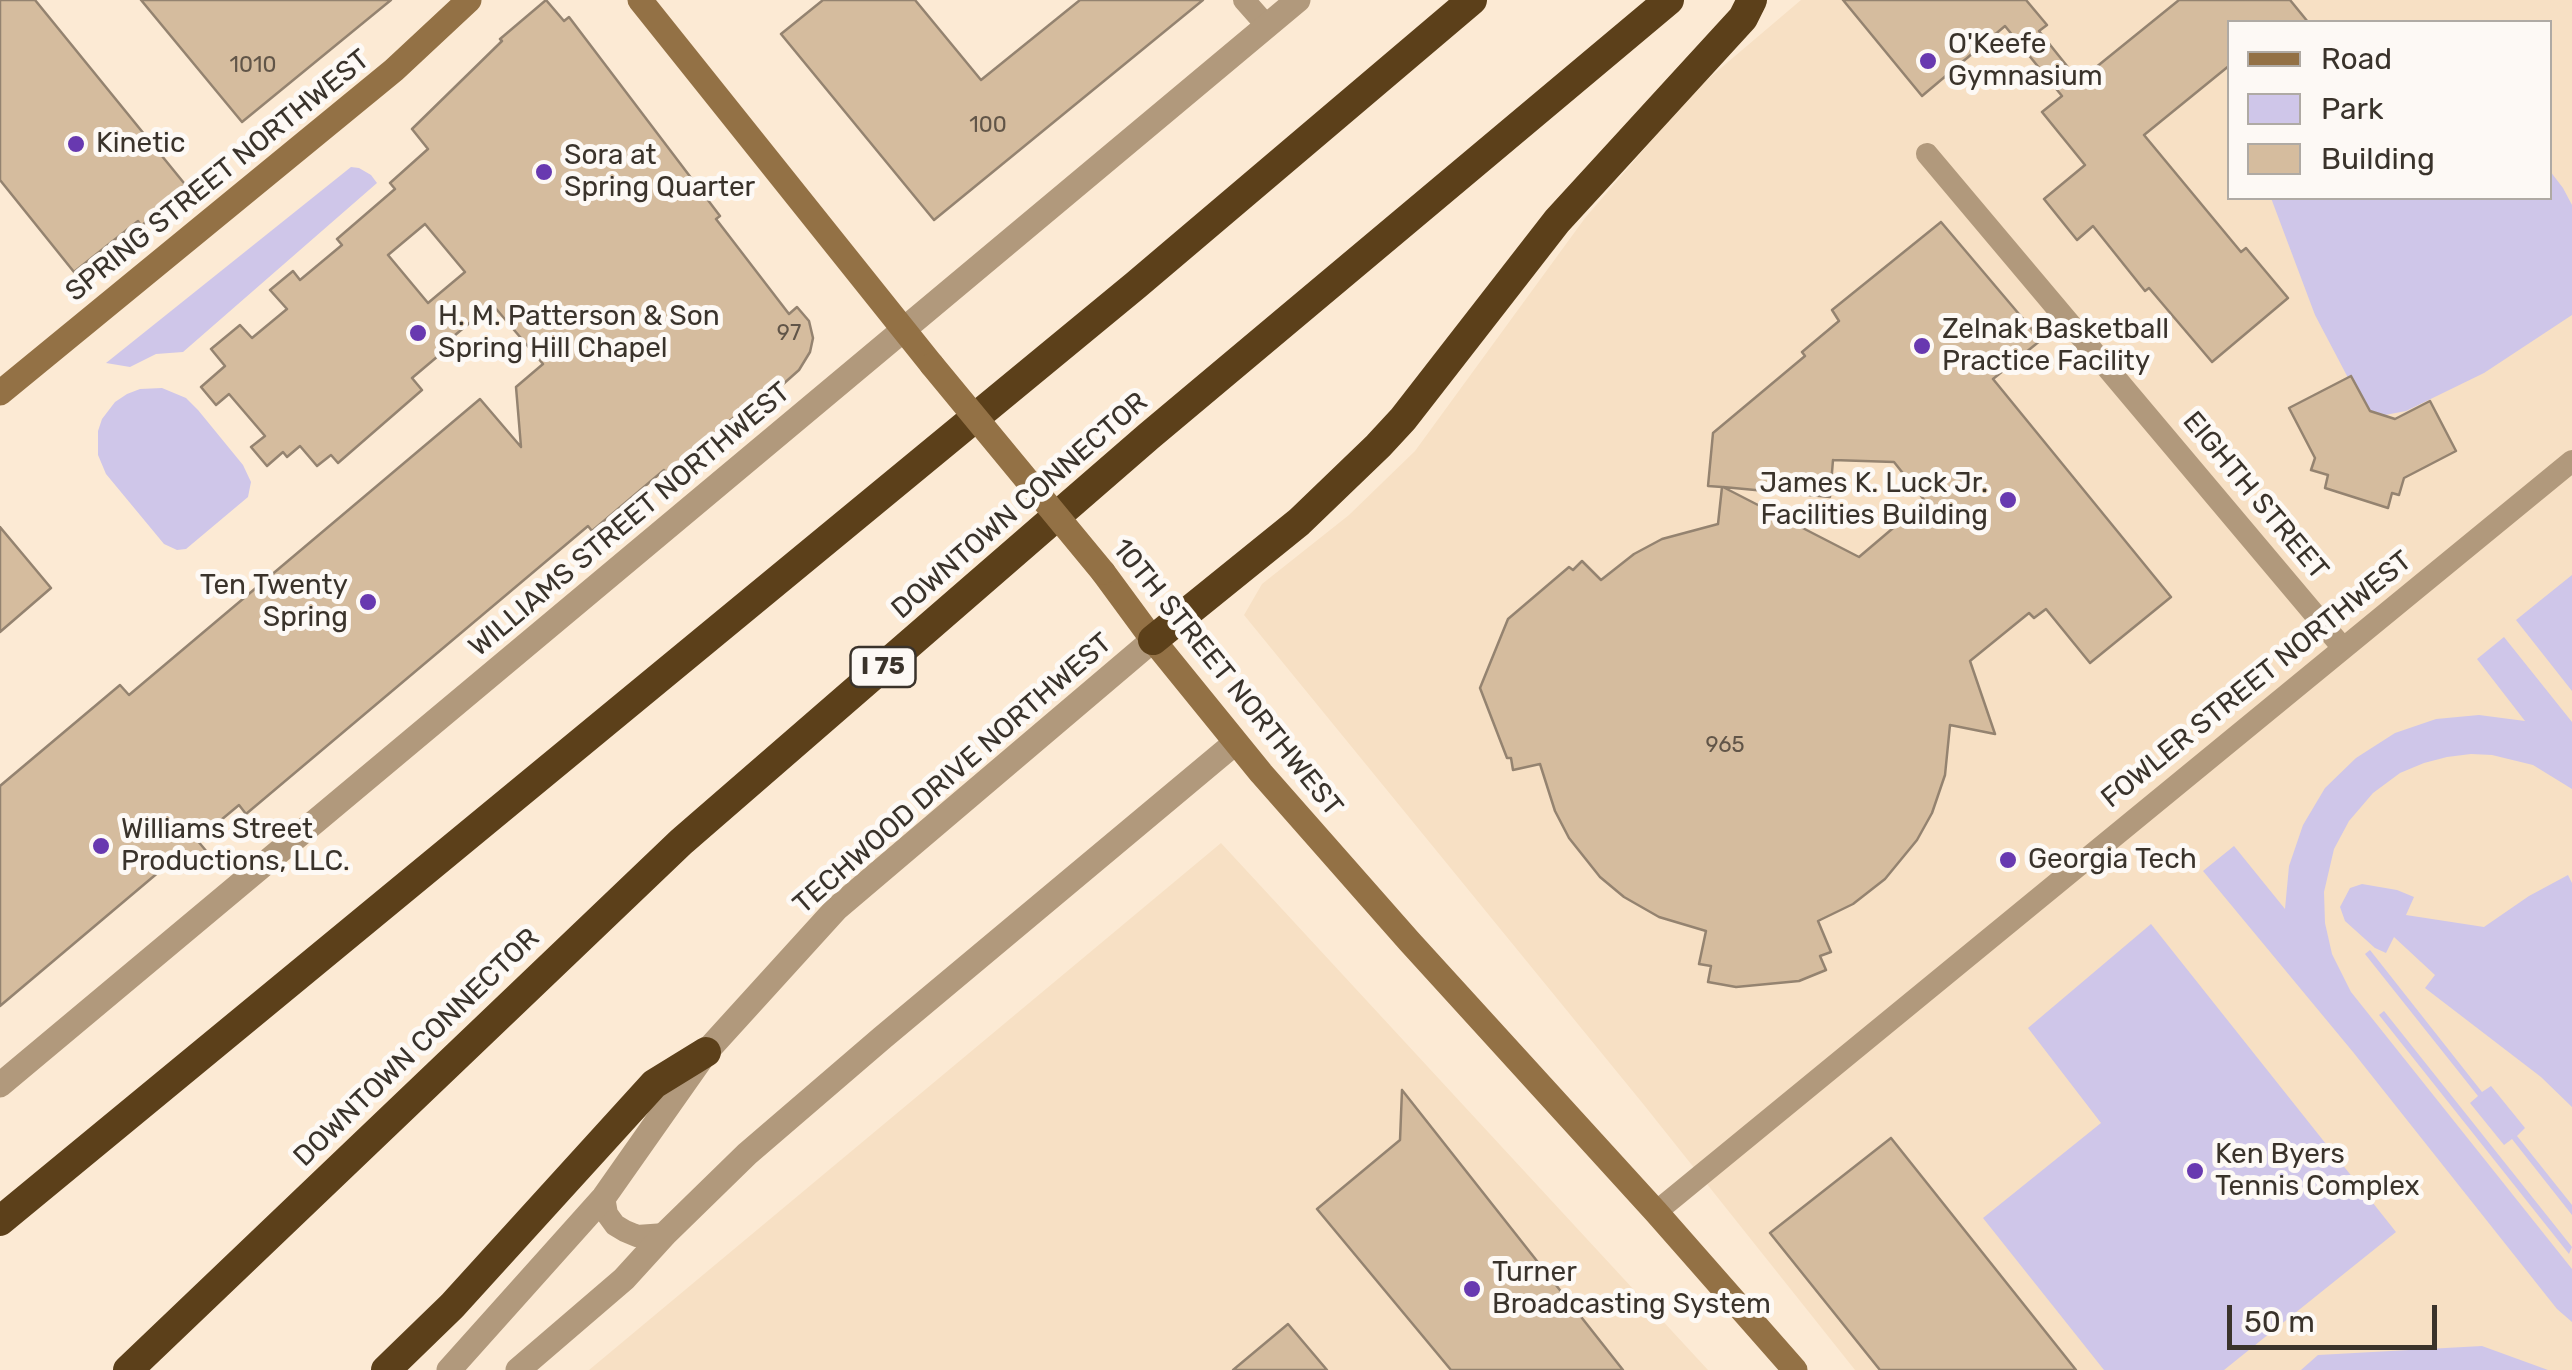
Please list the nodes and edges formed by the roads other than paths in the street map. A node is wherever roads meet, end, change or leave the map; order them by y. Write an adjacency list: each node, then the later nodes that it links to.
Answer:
1 (469, 0): 11 (main road, SPRING STREET NORTHWEST)
2 (640, 0): 10 (main road, 10TH STREET NORTHWEST)
3 (1244, 0): 8 (street)
4 (1298, 0): 8 (street, WILLIAMS STREET NORTHWEST)
5 (1472, 0): 20 (highway)
6 (1669, 0): 22 (highway, DOWNTOWN CONNECTOR / I 75)
7 (1752, 0): 13 (highway)
8 (1267, 26): 10 (street, WILLIAMS STREET NORTHWEST)
9 (1927, 154): 14 (street, EIGHTH STREET)
10 (905, 330): 13 (main road, 10TH STREET NORTHWEST, bridge); 17 (street, WILLIAMS STREET NORTHWEST)
11 (0, 393)
12 (2572, 461): 14 (street, FOWLER STREET NORTHWEST)
13 (1153, 640): 15 (main road, 10TH STREET NORTHWEST); 16 (street, TECHWOOD DRIVE NORTHWEST)
14 (2344, 648): 19 (street, FOWLER STREET NORTHWEST)
15 (1235, 743): 19 (main road, 10TH STREET NORTHWEST); 21 (street)
16 (706, 1052): 18 (street, TECHWOOD DRIVE NORTHWEST); 23 (highway)
17 (0, 1085)
18 (604, 1197): 21 (street); 24 (street, TECHWOOD DRIVE NORTHWEST)
19 (1656, 1212): 26 (main road, 10TH STREET NORTHWEST)
20 (0, 1221)
21 (665, 1234): 25 (street)
22 (128, 1370)
23 (386, 1370)
24 (449, 1370)
25 (518, 1370)
26 (1795, 1370)

